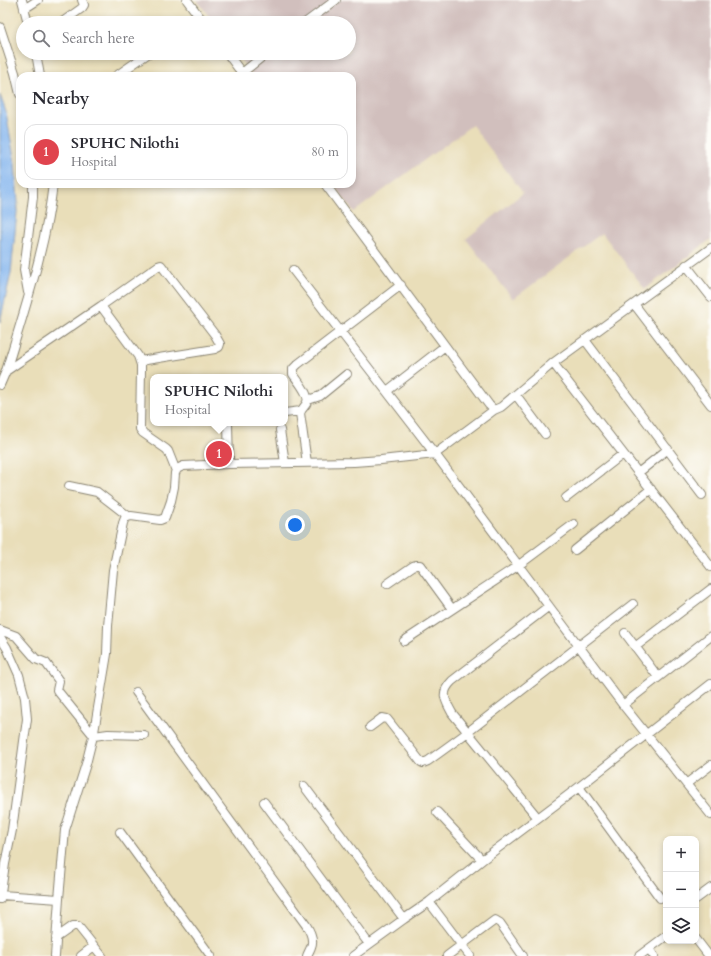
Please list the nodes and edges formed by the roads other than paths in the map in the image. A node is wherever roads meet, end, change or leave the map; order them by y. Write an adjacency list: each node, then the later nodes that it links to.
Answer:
1 (22, 0): 6 (street)
2 (38, 0): 6 (street)
3 (82, 0): 8 (street)
4 (187, 0): 9 (street)
5 (336, 0): 10 (street)
6 (24, 9): 7 (street)
7 (26, 16)
8 (71, 16)
9 (199, 16)
10 (314, 16)
11 (0, 27): 20 (street)
12 (37, 60): 16 (street)
13 (139, 60): 17 (street)
14 (232, 60): 18 (street)
15 (259, 60): 19 (street)
16 (39, 72)
17 (122, 72)
18 (241, 72)
19 (246, 72)
20 (16, 77)
21 (33, 188): 28 (street)
22 (51, 188): 28 (street)
23 (328, 188): 27 (street)
24 (711, 248): 25 (street)
25 (686, 265): 29 (street); 30 (street)
26 (293, 270): 32 (street)
27 (401, 285): 32 (street); 34 (street)
28 (28, 294): 37 (street)
29 (711, 297)
30 (634, 304): 33 (street); 43 (street)
31 (101, 306): 35 (street); 35 (street); 37 (street)
32 (341, 332): 40 (street); 42 (street)
33 (585, 340): 36 (street); 50 (street)
34 (445, 346): 40 (street); 44 (street)
35 (140, 361): 56 (street)
36 (553, 363): 41 (street); 52 (street)
37 (6, 371): 39 (street)
38 (347, 374): 42 (street)
39 (0, 385)
40 (387, 391): 51 (street)
41 (516, 395): 44 (street); 49 (street)
42 (308, 400): 45 (street)
43 (711, 405)
44 (494, 410): 51 (street)
45 (300, 411): 46 (street); 54 (street)
46 (288, 413)
47 (228, 426): 55 (street)
48 (280, 430): 53 (street)
49 (545, 434)
50 (668, 449): 57 (street); 60 (street)
51 (435, 454): 54 (street); 65 (street)
52 (623, 454): 57 (street); 61 (street)
53 (285, 463): 54 (street); 55 (street)
54 (308, 463)
55 (229, 464): 56 (street)
56 (176, 471): 62 (street)
57 (638, 473): 59 (street)
58 (69, 486): 62 (street)
59 (651, 489): 64 (street); 66 (street)
60 (702, 495)
61 (566, 498)
62 (128, 516): 87 (street)
63 (574, 524): 65 (street)
64 (575, 550)
65 (519, 565): 70 (street); 71 (street)
66 (711, 567)
67 (388, 584): 71 (street)
68 (711, 589): 78 (street)
69 (632, 604): 77 (street)
70 (549, 606): 77 (street); 84 (street)
71 (452, 609): 76 (street)
72 (0, 630): 87 (street)
73 (625, 633): 78 (street)
74 (711, 636): 79 (street)
75 (0, 637): 100 (street)
76 (404, 641)
77 (579, 646): 82 (street); 84 (street)
78 (635, 647): 79 (street)
79 (658, 677): 82 (street)
80 (711, 684): 86 (street)
81 (136, 692): 116 (street)
82 (623, 705): 86 (street)
83 (370, 727): 84 (street)
84 (468, 732): 95 (street)
85 (144, 734): 87 (street)
86 (647, 734): 89 (street); 91 (street)
87 (94, 736): 102 (street)
88 (711, 765): 89 (street)
89 (686, 784): 94 (street)
90 (304, 786): 104 (street)
91 (579, 787): 95 (street); 101 (street)
92 (264, 802): 108 (street)
93 (437, 812): 97 (street)
94 (711, 815)
95 (538, 818): 97 (street)
96 (120, 832): 115 (street)
97 (482, 860): 103 (street)
98 (711, 888): 99 (street)
99 (699, 897)
100 (0, 898): 102 (street)
101 (660, 898)
102 (59, 899): 105 (street)
103 (429, 902): 104 (street); 109 (street)
104 (404, 919): 108 (street)
105 (56, 938): 110 (street); 112 (street)
106 (663, 938): 111 (street)
107 (699, 943): 123 (street)
108 (369, 944): 117 (street)
109 (462, 945): 118 (street); 119 (street); 120 (street)
110 (94, 946): 113 (street); 114 (street)
111 (649, 949): 121 (street); 122 (street)
112 (55, 956)
113 (81, 956)
114 (102, 956)
115 (211, 956)
116 (306, 956)
117 (353, 956)
118 (447, 956)
119 (470, 956)
120 (523, 956)
121 (640, 956)
122 (654, 956)
123 (709, 956)

